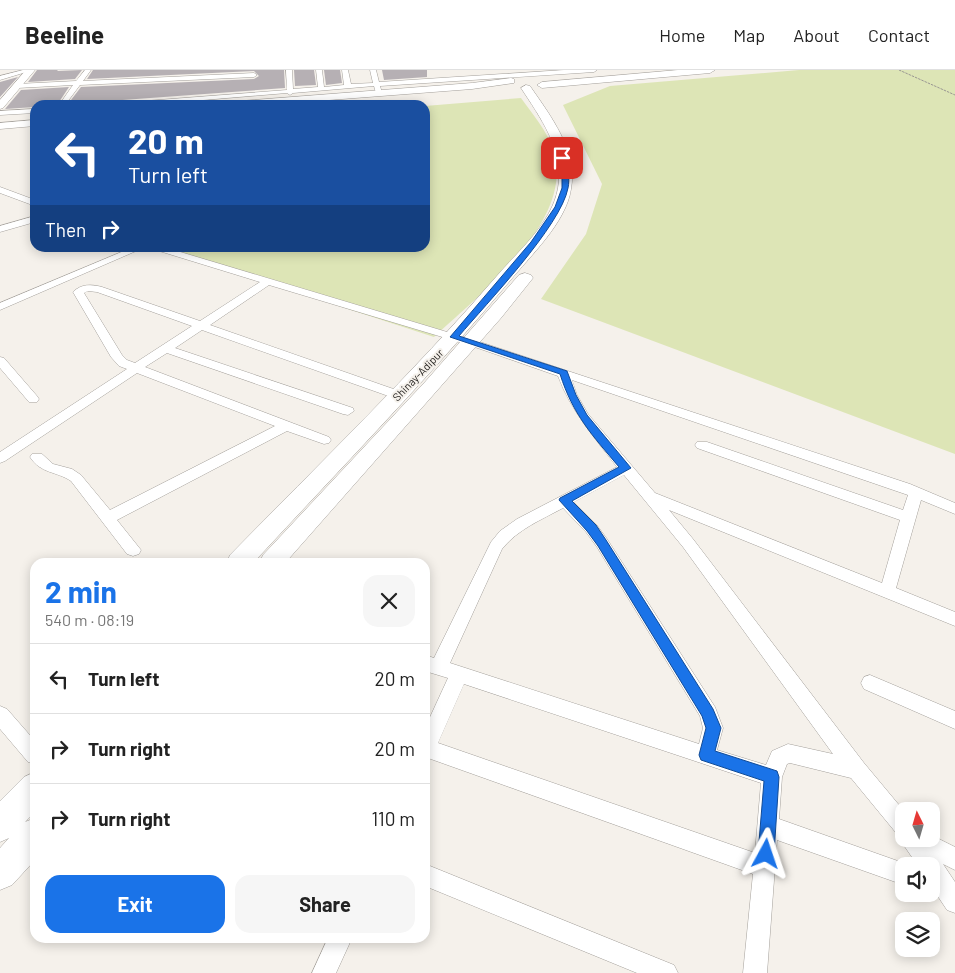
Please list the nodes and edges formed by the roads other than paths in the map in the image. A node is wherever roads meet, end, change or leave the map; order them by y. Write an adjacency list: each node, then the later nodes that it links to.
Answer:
1 (31, 70): 17 (street); 23 (main road)
2 (88, 70): 22 (street)
3 (141, 70): 21 (street)
4 (194, 70): 26 (street)
5 (289, 70): 30 (street)
6 (319, 70): 29 (street)
7 (345, 70): 24 (street)
8 (373, 70): 28 (street)
9 (426, 70): 19 (street)
10 (454, 70): 18 (street)
11 (590, 70): 12 (street); 15 (street)
12 (594, 70)
13 (674, 70): 20 (main road)
14 (710, 70): 20 (main road)
15 (560, 71): 20 (street)
16 (481, 73): 18 (street); 20 (street)
17 (0, 78)
18 (458, 79): 19 (street)
19 (430, 80): 28 (street)
20 (526, 81): 28 (main road); 36 (main road); 51 (main road, Shinay-Adipur); 52 (main road, Shinay-Adipur)
21 (135, 82): 22 (street); 25 (street); 26 (street)
22 (77, 84): 23 (street); 32 (street)
23 (17, 86): 37 (main road)
24 (348, 88): 28 (street); 29 (street)
25 (131, 89)
26 (189, 89): 27 (street); 27 (street); 34 (street)
27 (252, 89): 28 (main road); 30 (street); 35 (main road)
28 (378, 89)
29 (321, 90): 30 (street)
30 (290, 93)
31 (126, 97): 33 (street)
32 (66, 100)
33 (124, 100)
34 (142, 100)
35 (235, 100)
36 (318, 100)
37 (0, 106)
38 (30, 111): 39 (street)
39 (0, 114)
40 (30, 122): 41 (main road)
41 (0, 124)
42 (0, 190): 43 (street)
43 (30, 201)
44 (30, 220): 45 (street)
45 (0, 229)
46 (129, 252): 49 (street)
47 (172, 252): 48 (street)
48 (268, 281): 50 (street); 51 (street)
49 (0, 307)
50 (200, 325): 53 (street); 55 (street); 57 (street)
51 (454, 337): 52 (street); 57 (main road, Shinay-Adipur)
52 (473, 343): 56 (street); 74 (main road, Shinay-Adipur)
53 (165, 348): 55 (street); 59 (street)
54 (0, 361): 58 (street)
55 (134, 368): 60 (street); 64 (street)
56 (564, 373): 65 (street); 66 (street)
57 (398, 395): 73 (main road, Shinay-Adipur)
58 (34, 399)
59 (348, 411)
60 (286, 426): 61 (street); 71 (street)
61 (324, 440)
62 (702, 445): 70 (street)
63 (37, 457): 71 (street)
64 (0, 458)
65 (626, 468): 67 (street); 68 (street)
66 (916, 492): 69 (street); 70 (street)
67 (650, 497): 75 (street); 86 (street)
68 (564, 500): 77 (street); 85 (street)
69 (955, 509)
70 (908, 517): 75 (street)
71 (108, 518): 72 (street)
72 (133, 550)
73 (243, 558)
74 (276, 558)
75 (887, 592): 76 (street)
76 (955, 619)
77 (432, 665): 78 (street)
78 (459, 674): 82 (street); 85 (street)
79 (870, 683): 81 (street)
80 (0, 715): 83 (street)
81 (955, 720)
82 (430, 738)
83 (30, 749)
84 (430, 751): 96 (street)
85 (706, 755): 87 (street)
86 (857, 770): 87 (street); 89 (street)
87 (772, 777): 91 (street)
88 (30, 793): 90 (main road)
89 (895, 816)
90 (0, 825)
91 (768, 826): 96 (street); 97 (street)
92 (30, 840): 98 (main road)
93 (920, 848): 100 (street)
94 (933, 848): 95 (street)
95 (955, 859)
96 (765, 868): 104 (street)
97 (895, 871)
98 (0, 873)
99 (430, 877): 103 (street)
100 (944, 891)
101 (338, 943): 102 (street)
102 (324, 973)
103 (666, 973)
104 (755, 973)

